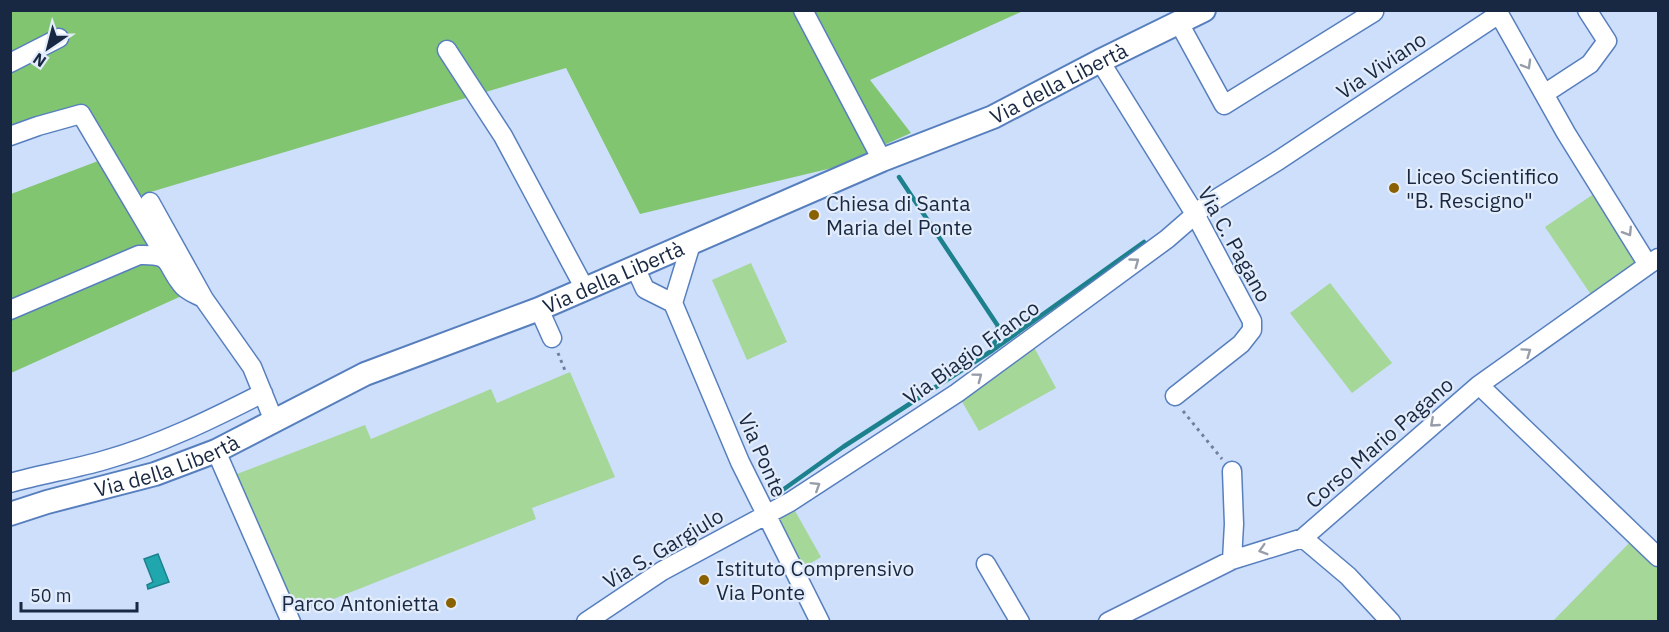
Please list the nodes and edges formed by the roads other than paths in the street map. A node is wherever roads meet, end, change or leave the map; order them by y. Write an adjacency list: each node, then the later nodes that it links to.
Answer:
1 (803, 10): 13 (street)
2 (1204, 10): 6 (main road, Via della Libertà)
3 (1373, 10): 6 (street)
4 (1587, 10): 11 (street)
5 (1500, 12): 11 (street, Via Viviano, one-way to 11); 15 (street, Via Viviano)
6 (1179, 23): 9 (main road, Via della Libertà)
7 (59, 38): 10 (street)
8 (447, 50): 22 (street)
9 (1100, 61): 13 (main road, Via della Libertà); 15 (street, Via C. Pagano)
10 (10, 63)
11 (1544, 94): 19 (street, Via Viviano, one-way to 19)
12 (10, 136): 18 (street)
13 (882, 160): 16 (main road, Via della Libertà)
14 (150, 202): 23 (street)
15 (1195, 214): 30 (street, Via C. Pagano); 36 (street, Via Biagio Franco, one-way to 15)
16 (691, 244): 17 (main road, Via della Libertà); 21 (street)
17 (669, 253): 20 (main road, Via della Libertà); 21 (street)
18 (168, 261): 23 (street); 26 (street)
19 (1653, 262): 28 (street, Corso Mario Pagano, one-way to 19)
20 (635, 267): 22 (main road, Via della Libertà); 24 (street)
21 (680, 274): 24 (street)
22 (585, 289): 25 (main road, Via della Libertà)
23 (204, 299): 29 (street)
24 (673, 303): 36 (street, Via Ponte)
25 (539, 309): 27 (street); 31 (main road, Via della Libertà)
26 (10, 310)
27 (552, 338)
28 (1479, 385): 37 (street, Corso Mario Pagano, one-way to 37); 38 (street)
29 (263, 393): 31 (street); 34 (street)
30 (1175, 396)
31 (274, 421): 32 (main road, Via della Libertà)
32 (216, 451): 35 (main road, Via della Libertà); 41 (street)
33 (1232, 471): 39 (street)
34 (10, 483)
35 (10, 514)
36 (765, 514): 42 (street, Via S. Gargiulo); 43 (street, Via Ponte)
37 (1303, 538): 39 (street, Corso Mario Pagano, one-way to 39); 46 (street)
38 (1659, 557)
39 (1232, 560): 45 (street, Corso Mario Pagano)
40 (986, 564): 44 (street)
41 (291, 621)
42 (586, 621)
43 (820, 621)
44 (1020, 621)
45 (1108, 621)
46 (1391, 621)

